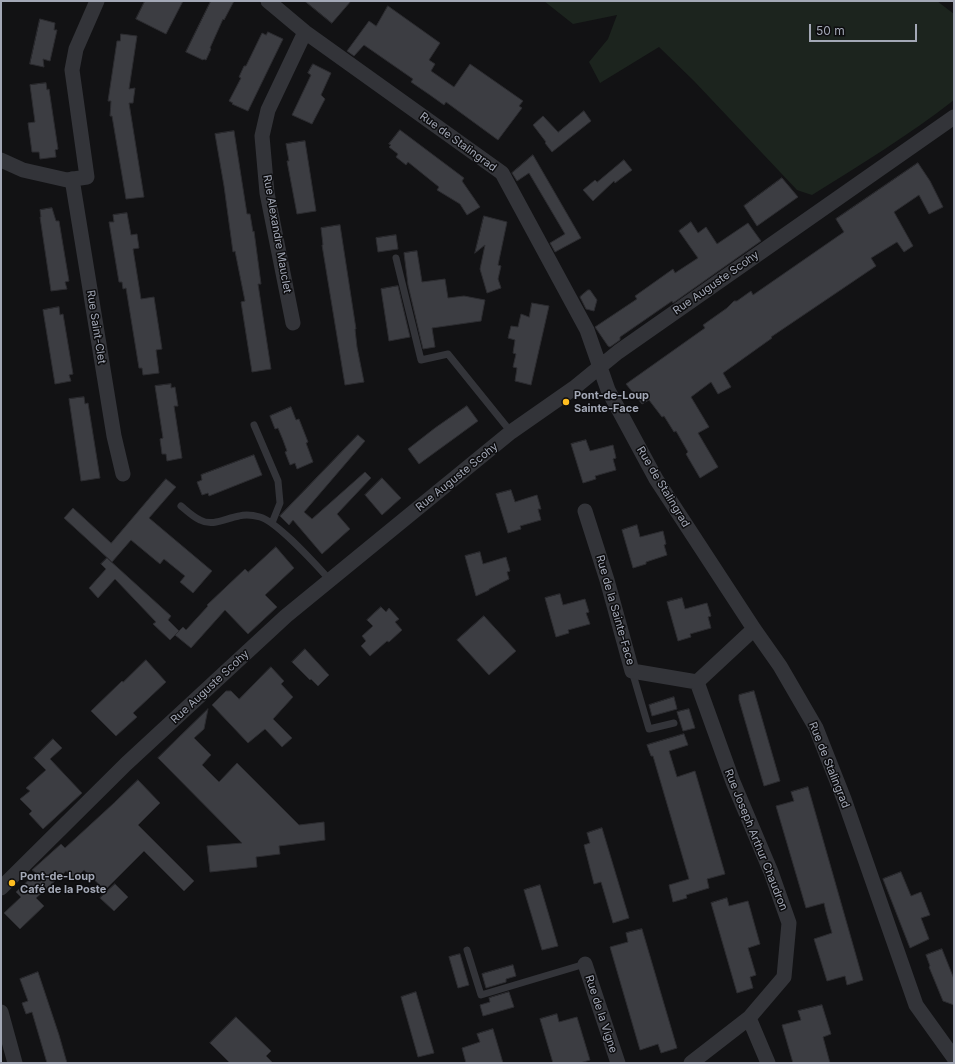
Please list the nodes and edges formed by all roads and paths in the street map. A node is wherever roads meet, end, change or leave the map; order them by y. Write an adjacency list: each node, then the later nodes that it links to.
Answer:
1 (97, 1): 6 (street)
2 (268, 1): 3 (street, Rue de Stalingrad)
3 (305, 32): 8 (street, Rue Alexandre Mauclet); 9 (street, Rue de Stalingrad)
4 (954, 117): 9 (street, Rue Auguste Scohy)
5 (1, 160): 6 (street)
6 (72, 179): 12 (street, Rue Saint-Clet)
7 (396, 258): 11 (lane)
8 (293, 323)
9 (600, 367): 11 (street, Rue Auguste Scohy); 17 (street, Rue de Stalingrad)
10 (254, 425): 15 (lane)
11 (511, 432): 16 (street, Rue Auguste Scohy)
12 (123, 474)
13 (181, 506): 15 (lane)
14 (585, 511): 18 (street, Rue de la Sainte-Face)
15 (272, 523): 16 (lane)
16 (330, 580): 21 (street, Rue Auguste Scohy)
17 (754, 629): 19 (street); 26 (street, Rue de Stalingrad)
18 (632, 671): 19 (street, Rue de la Sainte-Face); 20 (lane)
19 (697, 682): 25 (street, Rue Joseph Arthur Chaudron)
20 (674, 723)
21 (1, 888)
22 (467, 950): 23 (lane)
23 (585, 964): 28 (street, Rue de la Vigne)
24 (1, 1012): 27 (street)
25 (749, 1018): 29 (street, Rue Joseph Arthur Chaudron); 30 (street)
26 (954, 1058)
27 (15, 1063)
28 (618, 1063)
29 (691, 1063)
30 (768, 1063)

